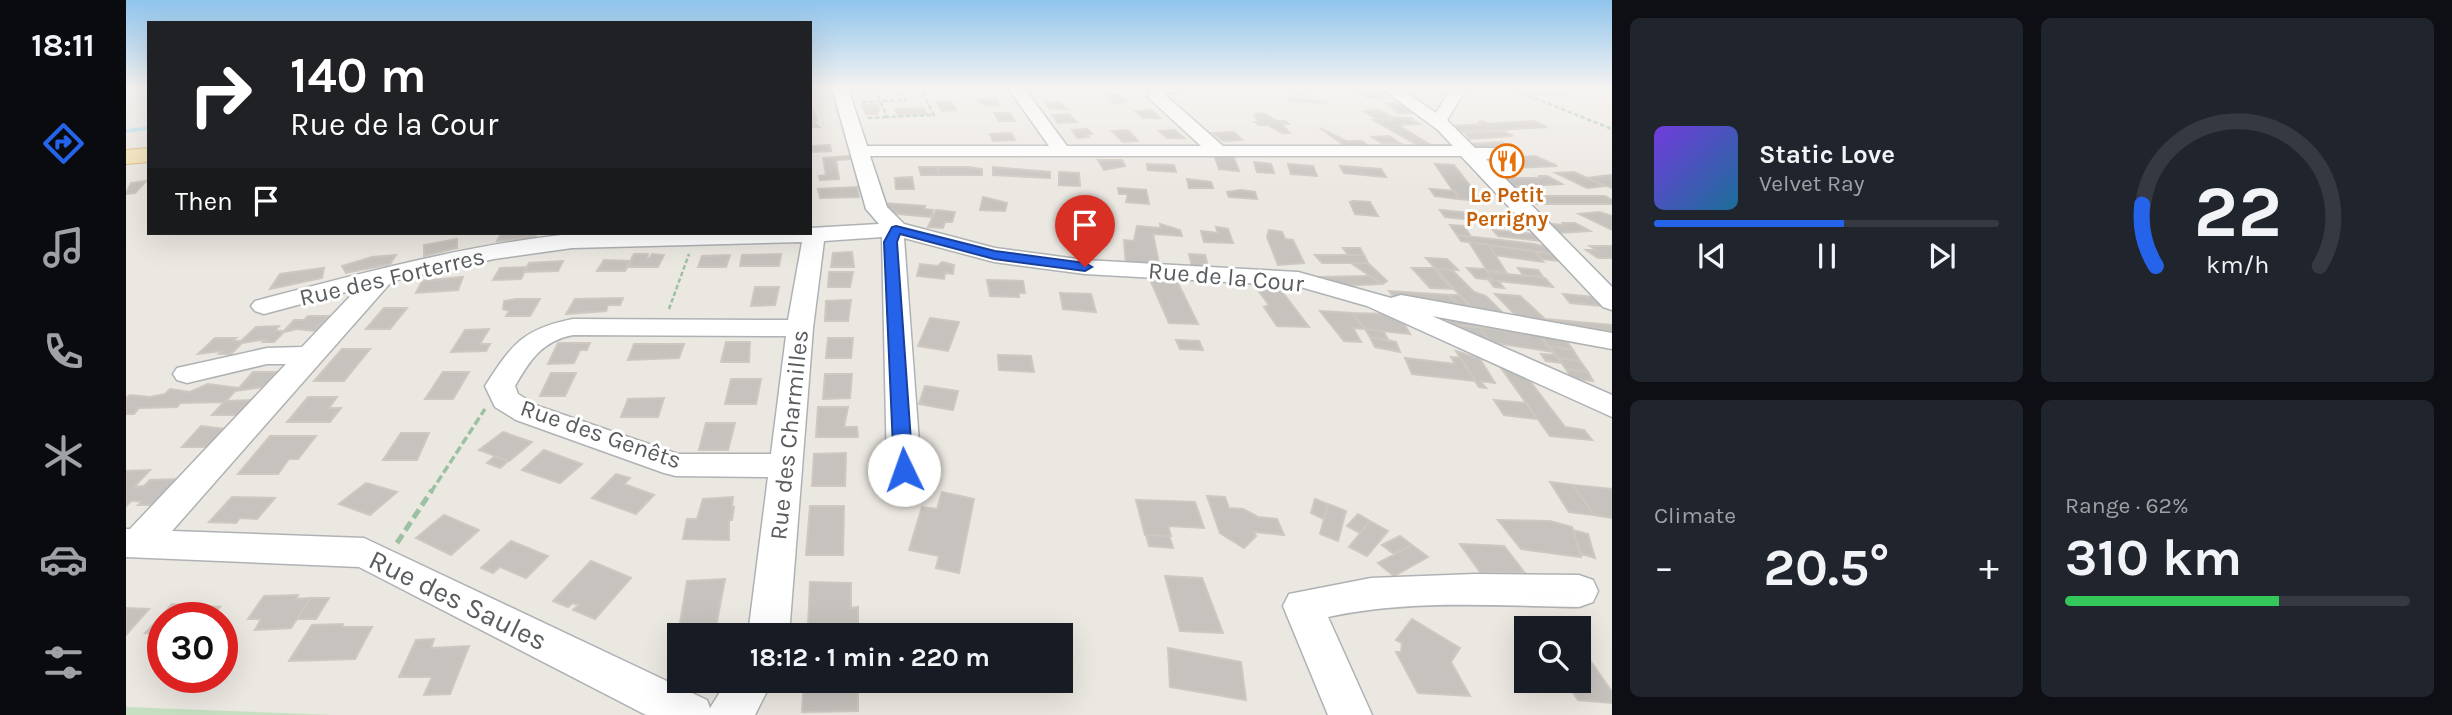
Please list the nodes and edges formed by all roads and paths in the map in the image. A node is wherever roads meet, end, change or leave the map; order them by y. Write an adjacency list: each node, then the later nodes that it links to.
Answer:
1 (853, 121): 7 (street)
2 (1040, 121): 8 (street)
3 (1185, 121): 9 (street)
4 (1436, 121): 11 (street)
5 (1595, 121): 6 (path)
6 (1612, 128)
7 (858, 151): 8 (street); 14 (street)
8 (1062, 151): 9 (street)
9 (1218, 151): 11 (street)
10 (1502, 152): 11 (street)
11 (1467, 153): 20 (street)
12 (147, 155): 13 (main road)
13 (126, 157)
14 (896, 229): 15 (street, Rue des Forterres); 19 (street, Rue de la Cour); 30 (street)
15 (814, 235): 16 (street, Rue des Forterres); 23 (street, Rue des Charmilles)
16 (696, 236): 17 (street, Rue des Forterres); 22 (path)
17 (572, 237): 18 (street, Rue des Forterres)
18 (383, 276): 21 (street, Rue des Forterres); 25 (street)
19 (1376, 301): 24 (street); 28 (street)
20 (1612, 302)
21 (264, 306)
22 (663, 328): 23 (street, Rue des Genêts); 27 (street, Rue des Genêts)
23 (800, 328): 29 (street, Rue des Charmilles)
24 (1612, 341)
25 (310, 355): 26 (street); 31 (street)
26 (187, 374)
27 (500, 386): 29 (street, Rue des Genêts); 32 (path)
28 (1612, 407)
29 (787, 466): 34 (street, Rue des Charmilles)
30 (904, 470)
31 (132, 543): 32 (street, Rue des Saules)
32 (384, 562): 36 (street, Rue des Saules)
33 (1579, 591): 38 (street)
34 (769, 623)
35 (744, 693): 37 (street)
36 (691, 715)
37 (730, 715)
38 (1350, 715)

